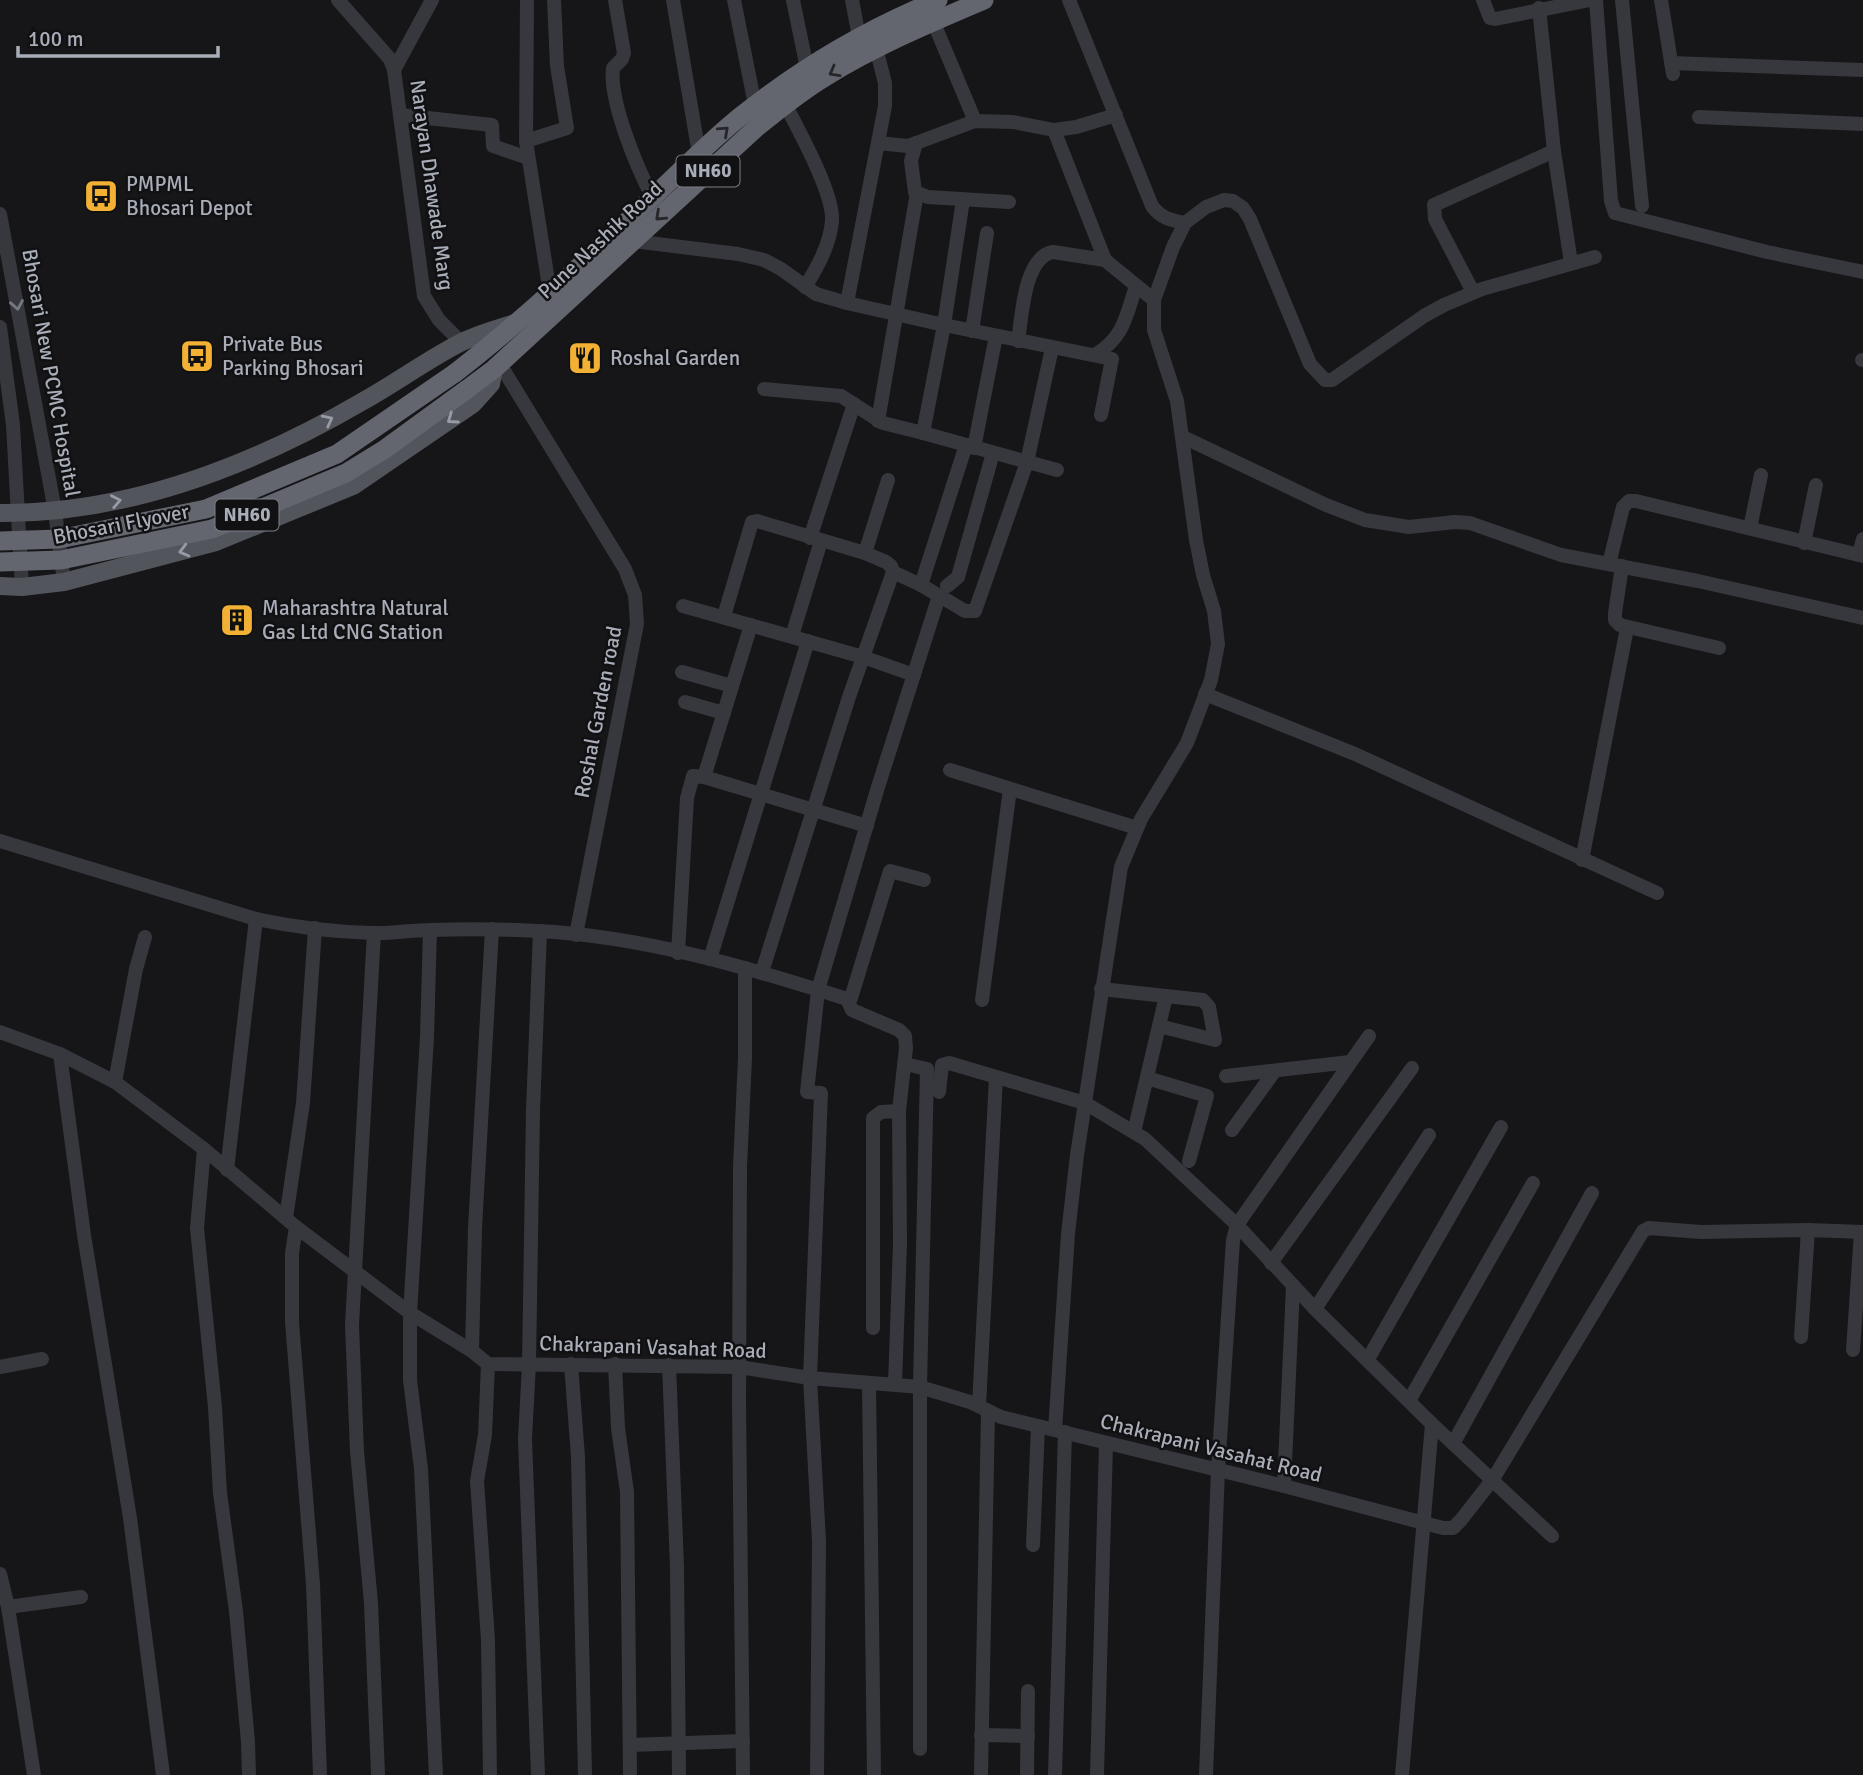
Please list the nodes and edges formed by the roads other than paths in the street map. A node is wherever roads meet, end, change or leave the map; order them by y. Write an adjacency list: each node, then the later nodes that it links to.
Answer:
1 (338, 0): 25 (street, Narayan Dhawade Marg)
2 (432, 0): 25 (street)
3 (527, 0): 34 (street)
4 (554, 0): 34 (street)
5 (615, 0): 41 (street)
6 (673, 0): 38 (street)
7 (734, 0): 27 (street)
8 (793, 0): 23 (street)
9 (852, 0): 21 (street)
10 (938, 0): 18 (highway, Pune Nashik Road / NH60)
11 (984, 0): 20 (highway, Pune Nashik Road / NH60)
12 (1069, 0): 29 (street)
13 (1483, 0): 19 (street)
14 (1590, 0): 19 (street)
15 (1596, 0): 52 (street)
16 (1622, 0): 44 (street)
17 (1661, 0): 24 (street)
18 (914, 5): 21 (highway, Pune Nashik Road / NH60)
19 (1539, 8): 37 (street)
20 (933, 21): 22 (highway, Pune Nashik Road / NH60); 31 (street)
21 (859, 37): 23 (highway, Pune Nashik Road / NH60)
22 (876, 48): 26 (highway, Pune Nashik Road / NH60, one-way to 26); 35 (street)
23 (807, 68): 27 (highway, Pune Nashik Road / NH60)
24 (1863, 69)
25 (394, 70): 28 (street, Narayan Dhawade Marg)
26 (786, 104): 48 (highway, Pune Nashik Road / NH60, one-way to 48); 54 (street)
27 (755, 106): 38 (highway, Pune Nashik Road / NH60, one-way to 27)
28 (400, 115): 39 (street); 66 (street, Narayan Dhawade Marg)
29 (1116, 115): 33 (street); 46 (street)
30 (1699, 117): 32 (street)
31 (975, 121): 33 (street); 36 (street)
32 (1863, 124)
33 (1054, 130): 50 (street)
34 (526, 141): 39 (street)
35 (878, 143): 36 (street); 58 (street)
36 (916, 144): 40 (street)
37 (1554, 151): 51 (street); 55 (street)
38 (699, 154): 41 (highway, Pune Nashik Road / NH60)
39 (528, 158): 56 (street)
40 (917, 193): 42 (street); 59 (street)
41 (653, 198): 56 (highway, Pune Nashik Road / NH60)
42 (963, 200): 43 (street); 61 (street)
43 (1009, 202)
44 (1643, 206)
45 (0, 214): 85 (street, Bhosari New PCMC Hospital, one-way to 85)
46 (1185, 223): 55 (street); 57 (street)
47 (986, 233): 63 (street)
48 (633, 241): 54 (street); 69 (highway, Pune Nashik Road / NH60)
49 (1595, 257): 51 (street)
50 (1105, 260): 53 (street); 65 (street)
51 (1570, 263): 55 (street)
52 (1863, 272)
53 (1136, 286): 57 (street); 68 (street)
54 (805, 287): 58 (street)
55 (1473, 292)
56 (550, 293): 60 (highway, Pune Nashik Road / NH60)
57 (1154, 300): 77 (street)
58 (847, 303): 59 (street)
59 (897, 314): 61 (street); 75 (street)
60 (515, 323): 66 (main road); 70 (highway, Pune Nashik Road / NH60)
61 (944, 325): 63 (street); 76 (street)
62 (0, 327): 86 (street, Bhosari New PCMC Hospital)
63 (972, 331): 64 (street)
64 (996, 336): 65 (street); 78 (street)
65 (1018, 341): 67 (street)
66 (461, 342): 85 (main road, one-way to 66)
67 (1052, 348): 68 (street); 80 (street)
68 (1095, 355): 74 (street)
69 (497, 367): 72 (highway, Pune Nashik Road / NH60); 97 (main road, one-way to 97); 134 (street, Roshal Garden road)
70 (455, 373): 90 (highway, Bhosari Flyover / NH60, bridge)
71 (764, 389): 73 (street)
72 (466, 390): 94 (highway, Bhosari Flyover / NH60, bridge)
73 (854, 404): 75 (street); 89 (street)
74 (1101, 415)
75 (878, 421): 76 (street)
76 (923, 433): 78 (street)
77 (1183, 437): 95 (street); 114 (street)
78 (970, 446): 79 (street); 98 (street)
79 (993, 453): 80 (street); 101 (street)
80 (1027, 462): 81 (street); 101 (street)
81 (1057, 470)
82 (1761, 475): 87 (street)
83 (888, 480): 92 (street)
84 (1816, 485): 91 (street)
85 (55, 511): 86 (main road); 97 (street, Bhosari New PCMC Hospital)
86 (8, 513): 100 (street, Bhosari New PCMC Hospital)
87 (1750, 528): 91 (street); 95 (street)
88 (1863, 538): 93 (street)
89 (816, 540): 92 (street); 103 (street); 107 (street)
90 (0, 541)
91 (1804, 543): 93 (street)
92 (865, 553): 96 (street)
93 (1861, 556)
94 (0, 562)
95 (1615, 565): 104 (street); 106 (street)
96 (893, 572): 98 (street); 110 (street)
97 (64, 582): 100 (main road)
98 (921, 585): 101 (street)
99 (0, 586): 100 (main road)
100 (22, 587)
101 (943, 591): 112 (street)
102 (683, 606): 103 (street)
103 (723, 616): 105 (street)
104 (1863, 618)
105 (751, 625): 107 (street); 113 (street)
106 (1627, 628): 109 (street); 125 (street)
107 (792, 636): 108 (street)
108 (808, 641): 110 (street); 120 (street)
109 (1719, 648)
110 (863, 657): 112 (street); 121 (street)
111 (682, 672): 113 (street)
112 (914, 675): 122 (street)
113 (732, 686): 116 (street)
114 (1205, 694): 123 (street); 125 (street)
115 (685, 702): 116 (street)
116 (724, 713): 118 (street)
117 (950, 770): 119 (street)
118 (704, 777): 120 (street); 136 (street)
119 (1010, 789): 123 (street); 144 (street)
120 (760, 793): 121 (street); 137 (street)
121 (814, 810): 122 (street); 139 (street)
122 (867, 826): 141 (street)
123 (1137, 828): 140 (street)
124 (0, 841): 128 (street)
125 (1582, 860): 127 (street)
126 (924, 880): 143 (street)
127 (1657, 893)
128 (256, 919): 129 (street); 166 (street)
129 (315, 928): 133 (street); 169 (street)
130 (492, 929): 131 (street); 132 (street); 181 (street)
131 (430, 930): 133 (street); 177 (street)
132 (540, 931): 134 (street); 185 (street)
133 (374, 933): 174 (street)
134 (576, 935): 136 (street)
135 (145, 937): 156 (street)
136 (678, 953): 137 (street)
137 (710, 960): 138 (street)
138 (745, 968): 139 (street); 190 (street)
139 (762, 972): 141 (street)
140 (1101, 989): 142 (street); 158 (street)
141 (818, 990): 143 (street); 191 (street)
142 (1166, 996): 145 (street); 145 (street)
143 (847, 999): 150 (street)
144 (982, 1000)
145 (1159, 1026): 155 (street)
146 (0, 1032): 148 (street)
147 (1369, 1036): 149 (street)
148 (60, 1054): 156 (street); 219 (street)
149 (1350, 1062): 152 (street); 170 (street)
150 (905, 1064): 159 (street); 194 (street)
151 (1412, 1068): 173 (street)
152 (1274, 1072): 153 (street); 161 (street)
153 (1226, 1076)
154 (996, 1077): 157 (street); 158 (street); 196 (street)
155 (1147, 1078): 162 (street); 165 (street)
156 (115, 1082): 164 (street)
157 (939, 1092)
158 (1085, 1103): 162 (street); 199 (street)
159 (899, 1111): 178 (street); 193 (street)
160 (1501, 1127): 183 (street)
161 (1232, 1130)
162 (1134, 1132): 170 (street)
163 (1429, 1136): 176 (street)
164 (204, 1149): 166 (street); 220 (street)
165 (1189, 1161)
166 (228, 1170): 169 (street)
167 (1532, 1183): 195 (street)
168 (1592, 1193): 200 (street)
169 (291, 1223): 174 (street); 221 (street)
170 (1237, 1225): 173 (street); 202 (street)
171 (1808, 1230): 172 (street); 179 (street); 203 (street)
172 (1862, 1232): 180 (street)
173 (1271, 1263): 175 (street)
174 (353, 1270): 177 (street); 222 (street)
175 (1293, 1286): 176 (street); 204 (street)
176 (1315, 1309): 183 (street)
177 (410, 1313): 181 (street); 223 (street)
178 (873, 1328)
179 (1801, 1337)
180 (1853, 1350)
181 (472, 1351): 184 (street)
182 (41, 1359): 189 (street)
183 (1368, 1359): 195 (street)
184 (488, 1364): 185 (street, Chakrapani Vasahat Road); 224 (street)
185 (529, 1364): 186 (street, Chakrapani Vasahat Road); 225 (street)
186 (571, 1364): 187 (street, Chakrapani Vasahat Road); 226 (street)
187 (615, 1364): 188 (street, Chakrapani Vasahat Road); 216 (street)
188 (669, 1365): 190 (street, Chakrapani Vasahat Road); 215 (street)
189 (0, 1367)
190 (739, 1367): 191 (street, Chakrapani Vasahat Road); 214 (street)
191 (810, 1378): 192 (street, Chakrapani Vasahat Road); 230 (street)
192 (869, 1384): 193 (street, Chakrapani Vasahat Road); 231 (street)
193 (895, 1384): 194 (street, Chakrapani Vasahat Road)
194 (920, 1387): 196 (street, Chakrapani Vasahat Road); 217 (street)
195 (1410, 1399): 197 (street)
196 (984, 1409): 198 (street, Chakrapani Vasahat Road); 212 (street)
197 (1432, 1424): 200 (street); 205 (street)
198 (1038, 1426): 199 (street, Chakrapani Vasahat Road); 207 (street)
199 (1060, 1431): 201 (street, Chakrapani Vasahat Road); 234 (street)
200 (1454, 1442): 203 (street)
201 (1107, 1444): 202 (street, Chakrapani Vasahat Road); 235 (street)
202 (1218, 1470): 204 (street, Chakrapani Vasahat Road); 236 (street)
203 (1493, 1479): 205 (street, Chakrapani Vasahat Road); 206 (street)
204 (1284, 1486): 205 (street, Chakrapani Vasahat Road)
205 (1423, 1522): 237 (street)
206 (1552, 1536)
207 (1033, 1545)
208 (0, 1574): 210 (street)
209 (81, 1597): 210 (street)
210 (9, 1607): 218 (street)
211 (1028, 1691): 213 (street)
212 (981, 1735): 213 (street); 232 (street)
213 (1028, 1736): 233 (street)
214 (743, 1741): 215 (street); 229 (street)
215 (679, 1744): 216 (street); 228 (street)
216 (630, 1745): 227 (street)
217 (920, 1749)
218 (34, 1775)
219 (163, 1775)
220 (249, 1775)
221 (320, 1775)
222 (378, 1775)
223 (436, 1775)
224 (490, 1775)
225 (538, 1775)
226 (585, 1775)
227 (630, 1775)
228 (679, 1775)
229 (743, 1775)
230 (817, 1775)
231 (874, 1775)
232 (981, 1775)
233 (1027, 1775)
234 (1055, 1775)
235 (1097, 1775)
236 (1206, 1775)
237 (1402, 1775)

